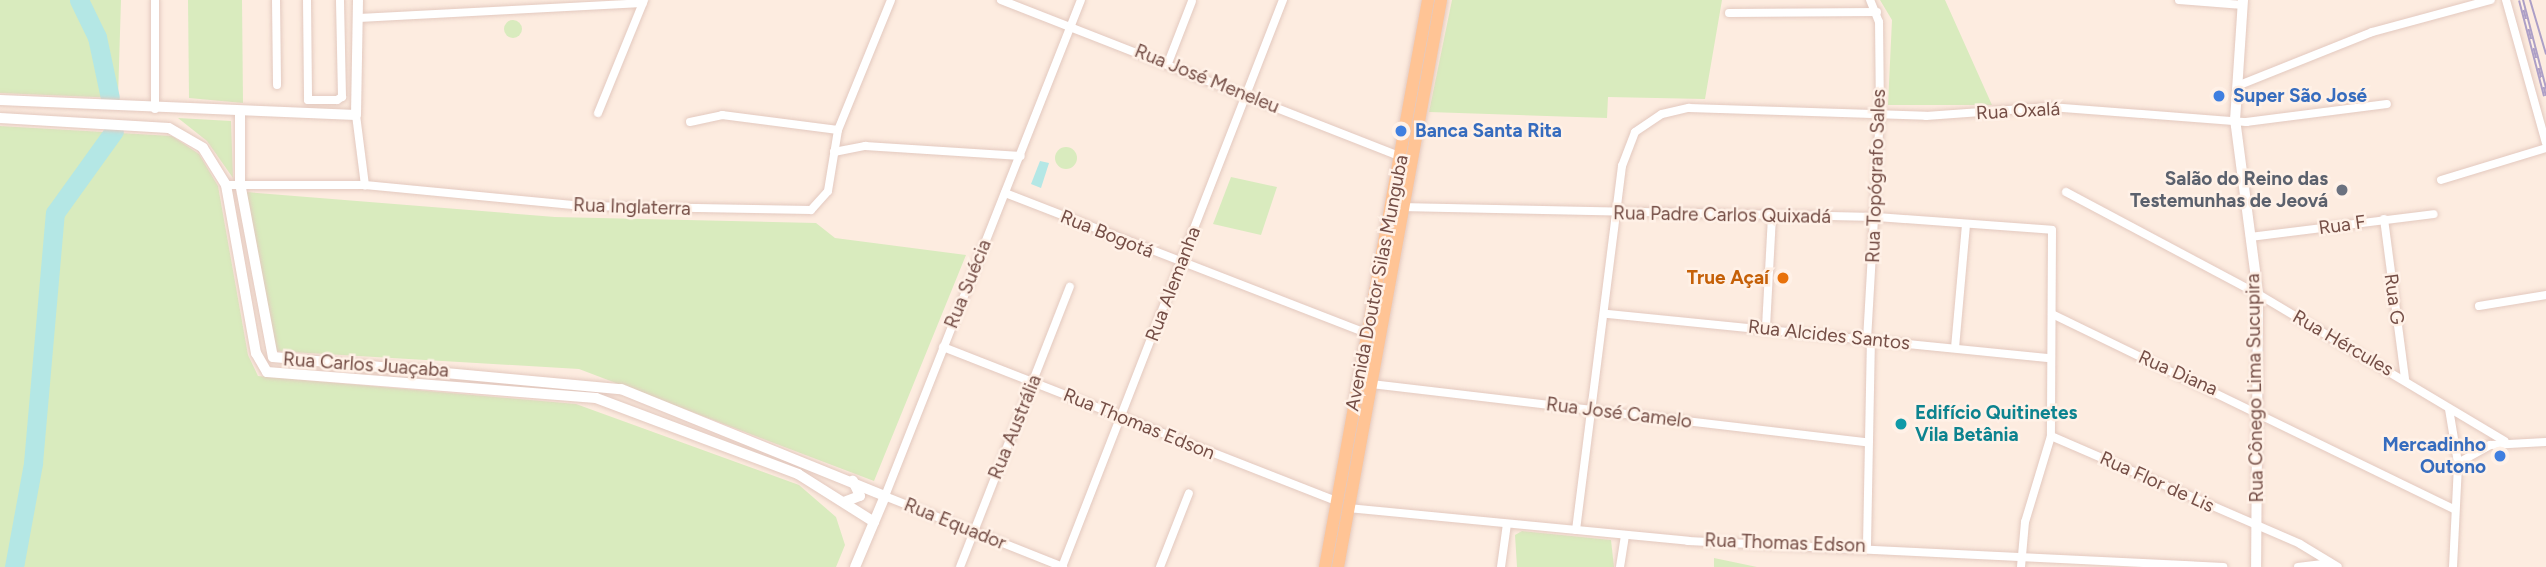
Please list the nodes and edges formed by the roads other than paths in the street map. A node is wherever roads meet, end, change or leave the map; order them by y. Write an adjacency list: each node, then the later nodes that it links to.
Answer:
1 (155, 0): 29 (street)
2 (276, 0): 24 (street)
3 (307, 0): 4 (street)
4 (340, 0)
5 (358, 0): 21 (street)
6 (891, 0): 37 (street, Rua Inglaterra)
7 (1001, 0): 22 (street, Rua José Meneleu)
8 (1082, 0): 22 (street, Rua Suécia)
9 (1283, 0): 26 (street, Rua Alemanha)
10 (1428, 0): 42 (main road, Avenida Doutor Silas Munguba)
11 (1441, 0): 42 (main road, Avenida Doutor Silas Munguba)
12 (1870, 0): 19 (street)
13 (2179, 0): 18 (street)
14 (2491, 0): 25 (street)
15 (2506, 0): 38 (street)
16 (644, 1): 21 (street); 31 (street)
17 (1192, 1): 23 (street)
18 (2243, 3): 25 (street, Rua Cônego Lima Sucupira)
19 (1877, 12): 20 (street); 33 (street, Rua Topógrafo Sales)
20 (1729, 13)
21 (358, 18): 32 (street)
22 (1071, 27): 23 (street, Rua José Meneleu); 41 (street, Rua Suécia)
23 (1168, 63): 26 (street, Rua José Meneleu)
24 (276, 85)
25 (2237, 86): 35 (street, Rua Cônego Lima Sucupira)
26 (1245, 93): 42 (street, Rua José Meneleu); 57 (street, Rua Alemanha)
27 (0, 100): 29 (street)
28 (2387, 104): 35 (street, Rua Oxalá)
29 (155, 109): 30 (street)
30 (240, 113): 32 (street); 44 (street, Rua Carlos Juaçaba)
31 (598, 113)
32 (356, 115): 46 (street)
33 (1880, 115): 35 (street, Rua Oxalá); 50 (street, Rua Oxalá); 53 (street, Rua Topógrafo Sales)
34 (0, 118): 45 (street, Rua Carlos Juaçaba)
35 (2235, 119): 56 (street, Rua Cônego Lima Sucupira)
36 (690, 122): 37 (street)
37 (838, 131): 40 (street, Rua Inglaterra)
38 (2546, 143)
39 (2546, 148): 43 (street)
40 (834, 152): 41 (street); 46 (street, Rua Inglaterra)
41 (1021, 156): 48 (street, Rua Suécia)
42 (1406, 158): 49 (main road, Avenida Doutor Silas Munguba)
43 (2441, 180)
44 (240, 183): 45 (street, Rua Inglaterra); 46 (street, Rua Inglaterra); 70 (street, Rua Carlos Juaçaba)
45 (226, 185): 73 (street, Rua Carlos Juaçaba)
46 (365, 185)
47 (2066, 192): 59 (street, Rua Hércules)
48 (1004, 193): 57 (street, Rua Bogotá); 67 (street, Rua Suécia)
49 (1398, 207): 50 (street, Rua Padre Carlos Quixadá); 65 (main road, Avenida Doutor Silas Munguba); 74 (main road, Avenida Doutor Silas Munguba)
50 (1619, 213): 52 (street, Rua Padre Carlos Quixadá); 62 (street, Rua Oxalá)
51 (2434, 214): 54 (street, Rua F)
52 (1772, 216): 53 (street, Rua Padre Carlos Quixadá); 64 (street)
53 (1878, 217): 55 (street, Rua Padre Carlos Quixadá); 66 (street, Rua Topógrafo Sales)
54 (2384, 219): 56 (street, Rua F); 71 (street, Rua G)
55 (1966, 224): 63 (street, Rua Padre Carlos Quixadá); 68 (street)
56 (2250, 237): 59 (street, Rua Cônego Lima Sucupira)
57 (1181, 264): 65 (street, Rua Bogotá); 78 (street, Rua Alemanha)
58 (1070, 286): 72 (street, Rua Austrália)
59 (2258, 294): 71 (street, Rua Hércules); 75 (street, Rua Cônego Lima Sucupira)
60 (2546, 295): 61 (street)
61 (2479, 306)
62 (1607, 314): 64 (street, Rua Alcides Santos); 77 (street, Rua Oxalá)
63 (2052, 314): 69 (street); 75 (street, Rua Diana)
64 (1766, 327): 66 (street, Rua Alcides Santos)
65 (1366, 333): 87 (main road, Avenida Doutor Silas Munguba)
66 (1869, 340): 68 (street, Rua Alcides Santos); 81 (street, Rua Topógrafo Sales)
67 (943, 347): 72 (street, Rua Thomas Edson); 86 (street, Rua Suécia)
68 (1955, 348): 69 (street, Rua Alcides Santos)
69 (2051, 358): 79 (street)
70 (424, 369): 73 (street); 84 (street, Rua Carlos Juaçaba)
71 (2404, 379): 76 (street, Rua Hércules)
72 (1034, 382): 78 (street, Rua Thomas Edson); 95 (street, Rua Austrália)
73 (424, 384): 88 (street, Rua Carlos Juaçaba)
74 (1371, 384): 77 (street, Rua José Camelo); 89 (main road, Avenida Doutor Silas Munguba)
75 (2257, 408): 90 (street, Rua Diana); 93 (street, Rua Cônego Lima Sucupira)
76 (2449, 409): 80 (street, Rua Hércules); 83 (street)
77 (1596, 411): 81 (street, Rua José Camelo); 94 (street, Rua Oxalá)
78 (1121, 418): 87 (street, Rua Thomas Edson); 103 (street, Rua Alemanha)
79 (2051, 436): 93 (street, Rua Flor de Lis); 99 (street)
80 (2505, 441): 82 (street); 83 (street)
81 (1867, 442): 97 (street, Rua Topógrafo Sales)
82 (2546, 442)
83 (2458, 463): 90 (street)
84 (851, 479): 86 (street, Rua Carlos Juaçaba); 88 (street)
85 (1189, 493): 104 (street)
86 (885, 496): 91 (street, Rua Suécia); 95 (street, Rua Equador)
87 (1335, 501): 105 (main road, Avenida Doutor Silas Munguba)
88 (844, 502): 91 (street, Rua Carlos Juaçaba)
89 (1348, 508): 92 (street, Rua Thomas Edson); 106 (main road, Avenida Doutor Silas Munguba)
90 (2454, 509): 113 (street)
91 (874, 522): 101 (street, Rua Suécia)
92 (1507, 524): 94 (street, Rua Thomas Edson); 107 (street)
93 (2256, 525): 98 (street, Rua Flor de Lis); 110 (street, Rua Cônego Lima Sucupira)
94 (1576, 530): 96 (street, Rua Thomas Edson)
95 (972, 531): 102 (street, Rua Austrália); 103 (street, Rua Equador)
96 (1625, 536): 97 (street, Rua Thomas Edson); 108 (street)
97 (1867, 545): 99 (street, Rua Thomas Edson)
98 (2329, 563): 111 (street); 112 (street, Rua Flor de Lis)
99 (2021, 564): 100 (street, Rua Thomas Edson)
100 (2159, 565): 109 (street, Rua Thomas Edson)
101 (855, 567)
102 (960, 567)
103 (1063, 567)
104 (1160, 567)
105 (1325, 567)
106 (1338, 567)
107 (1501, 567)
108 (1620, 567)
109 (2223, 567)
110 (2256, 567)
111 (2298, 567)
112 (2338, 567)
113 (2453, 567)

